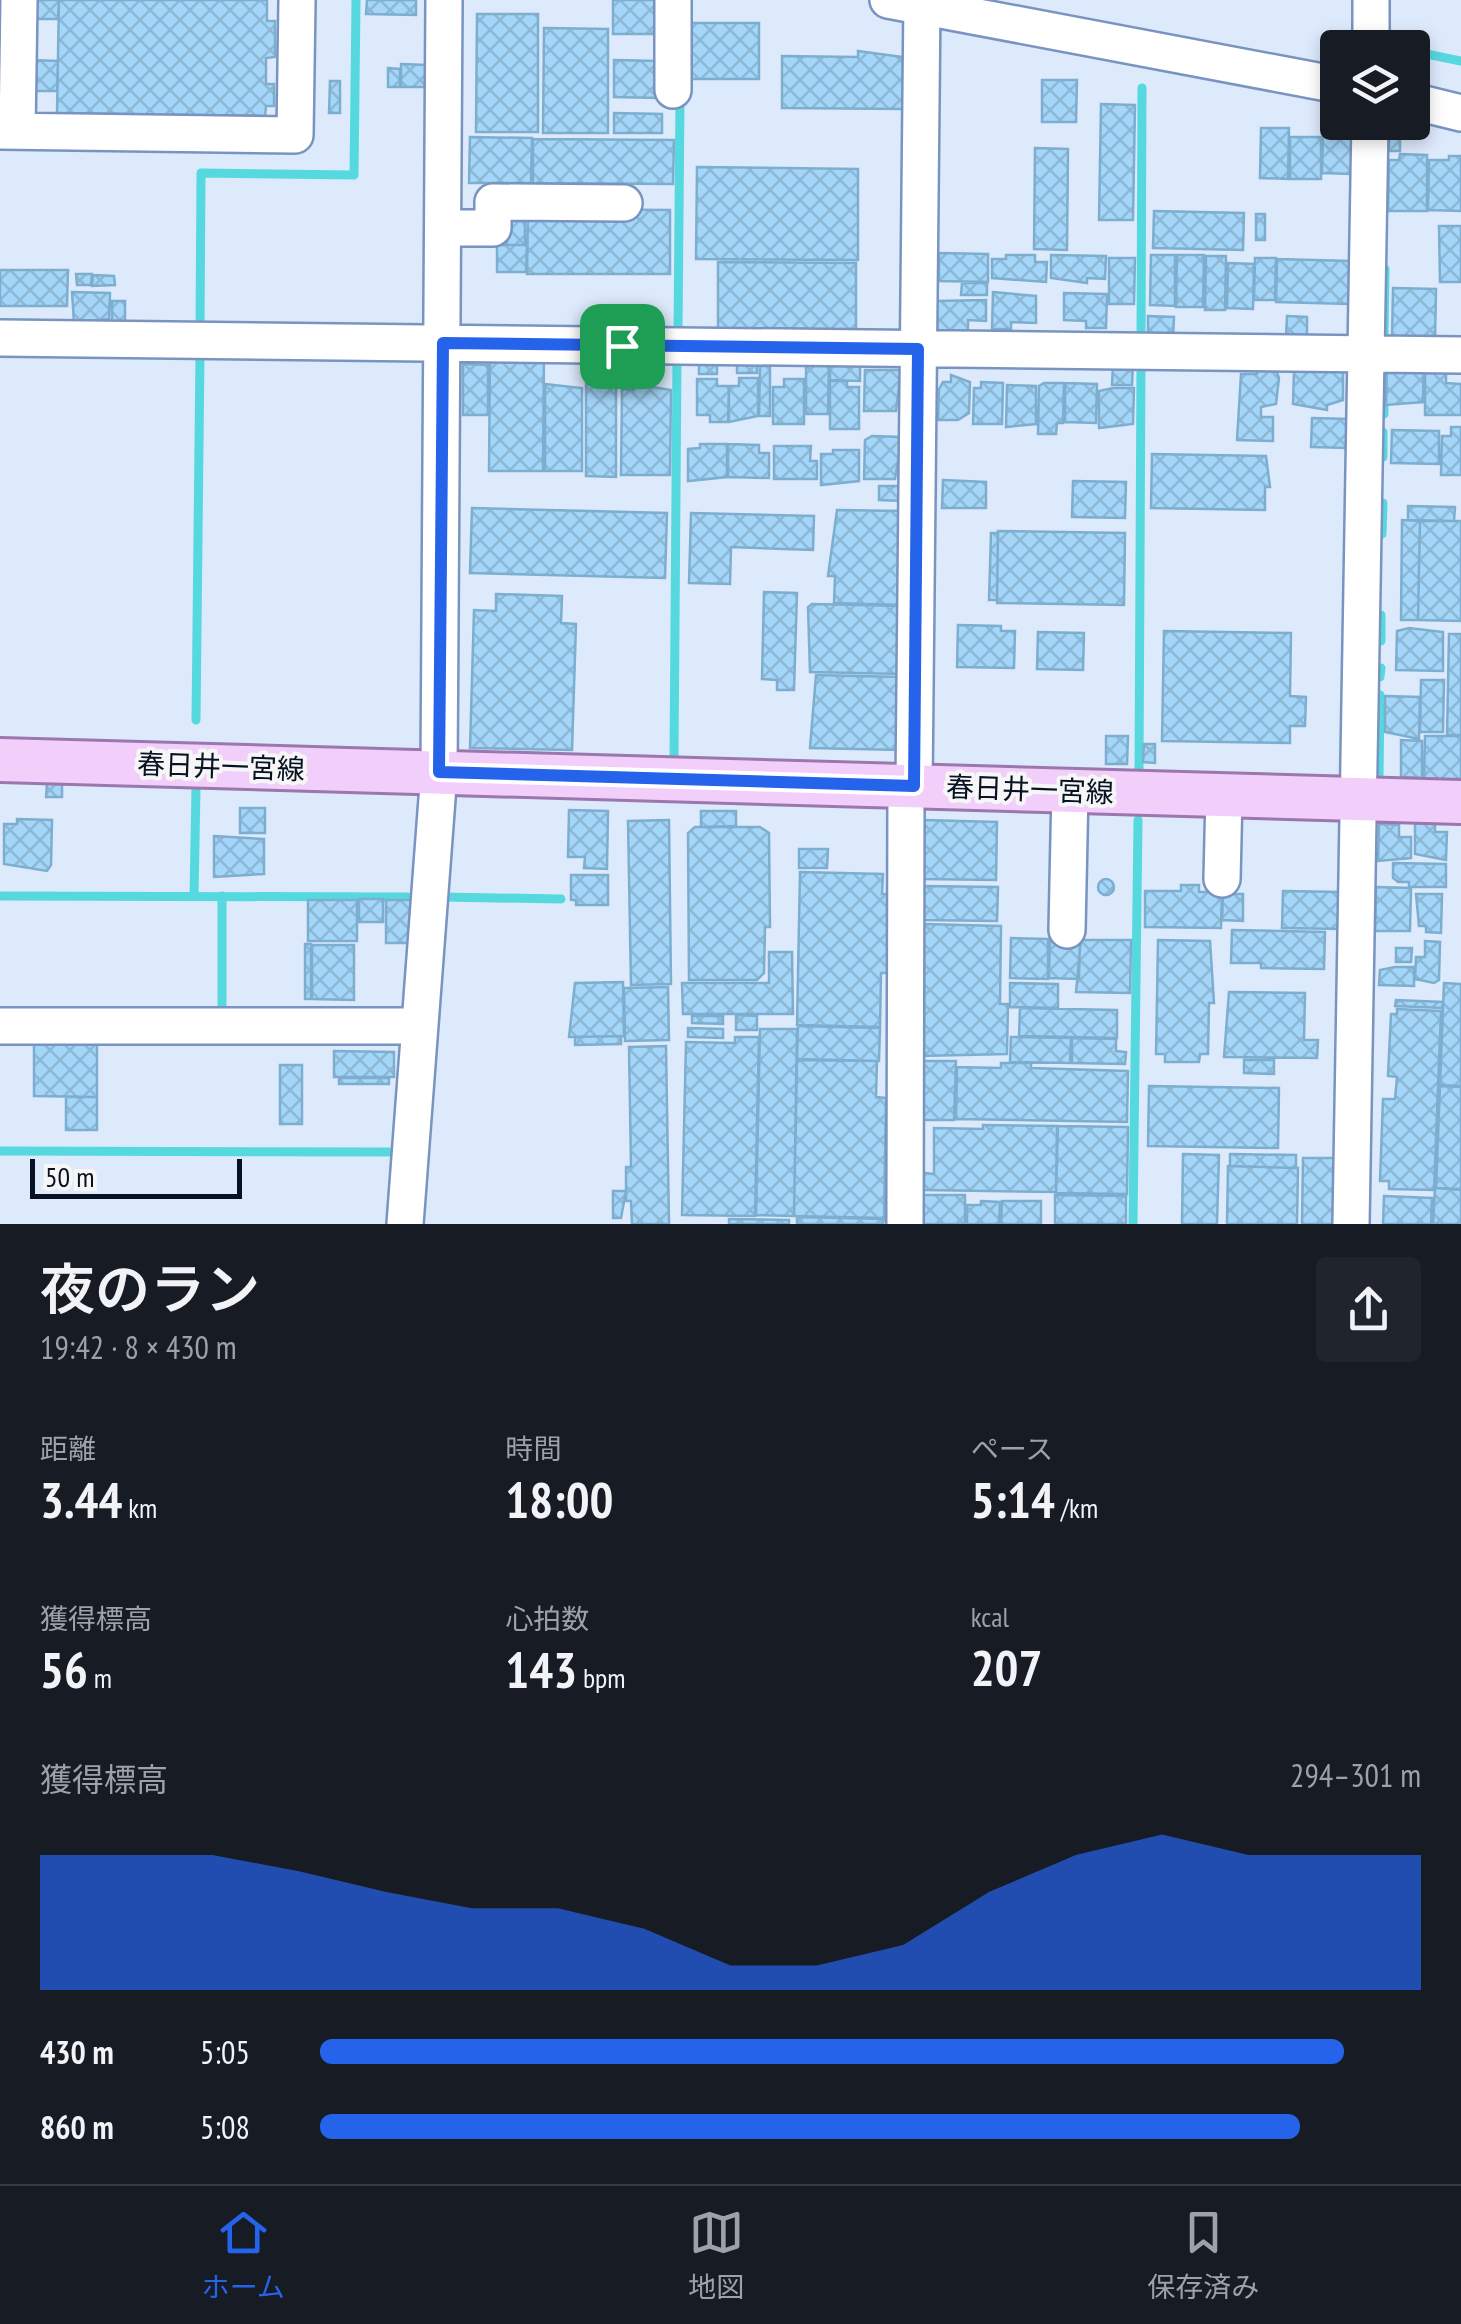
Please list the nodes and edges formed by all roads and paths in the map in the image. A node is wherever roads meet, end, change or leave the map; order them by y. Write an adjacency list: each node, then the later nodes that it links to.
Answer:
1 (19, 0): 12 (street)
2 (296, 0): 12 (street)
3 (444, 0): 15 (street)
4 (673, 0): 9 (street)
5 (1371, 0): 7 (street)
6 (910, 2): 8 (street); 18 (street)
7 (1371, 30)
8 (1320, 82)
9 (673, 90)
10 (1430, 106): 11 (street)
11 (1461, 113)
12 (8, 131)
13 (1370, 140): 19 (street)
14 (624, 203): 15 (street)
15 (443, 228): 17 (street)
16 (0, 338): 17 (street)
17 (443, 343): 18 (street); 22 (street)
18 (918, 349): 19 (street); 23 (street)
19 (1366, 354): 20 (street); 26 (street)
20 (1461, 355)
21 (0, 760): 22 (main road, 春日井一宮線)
22 (439, 772): 23 (main road, 春日井一宮線); 31 (street)
23 (910, 786): 24 (main road, 春日井一宮線); 33 (street)
24 (1070, 790): 25 (main road, 春日井一宮線); 29 (street)
25 (1224, 795): 26 (main road, 春日井一宮線); 28 (street)
26 (1360, 799): 27 (main road, 春日井一宮線); 34 (street)
27 (1461, 802)
28 (1222, 879)
29 (1067, 930)
30 (0, 1026): 31 (street)
31 (419, 1026): 32 (street)
32 (405, 1224)
33 (905, 1224)
34 (1351, 1224)

